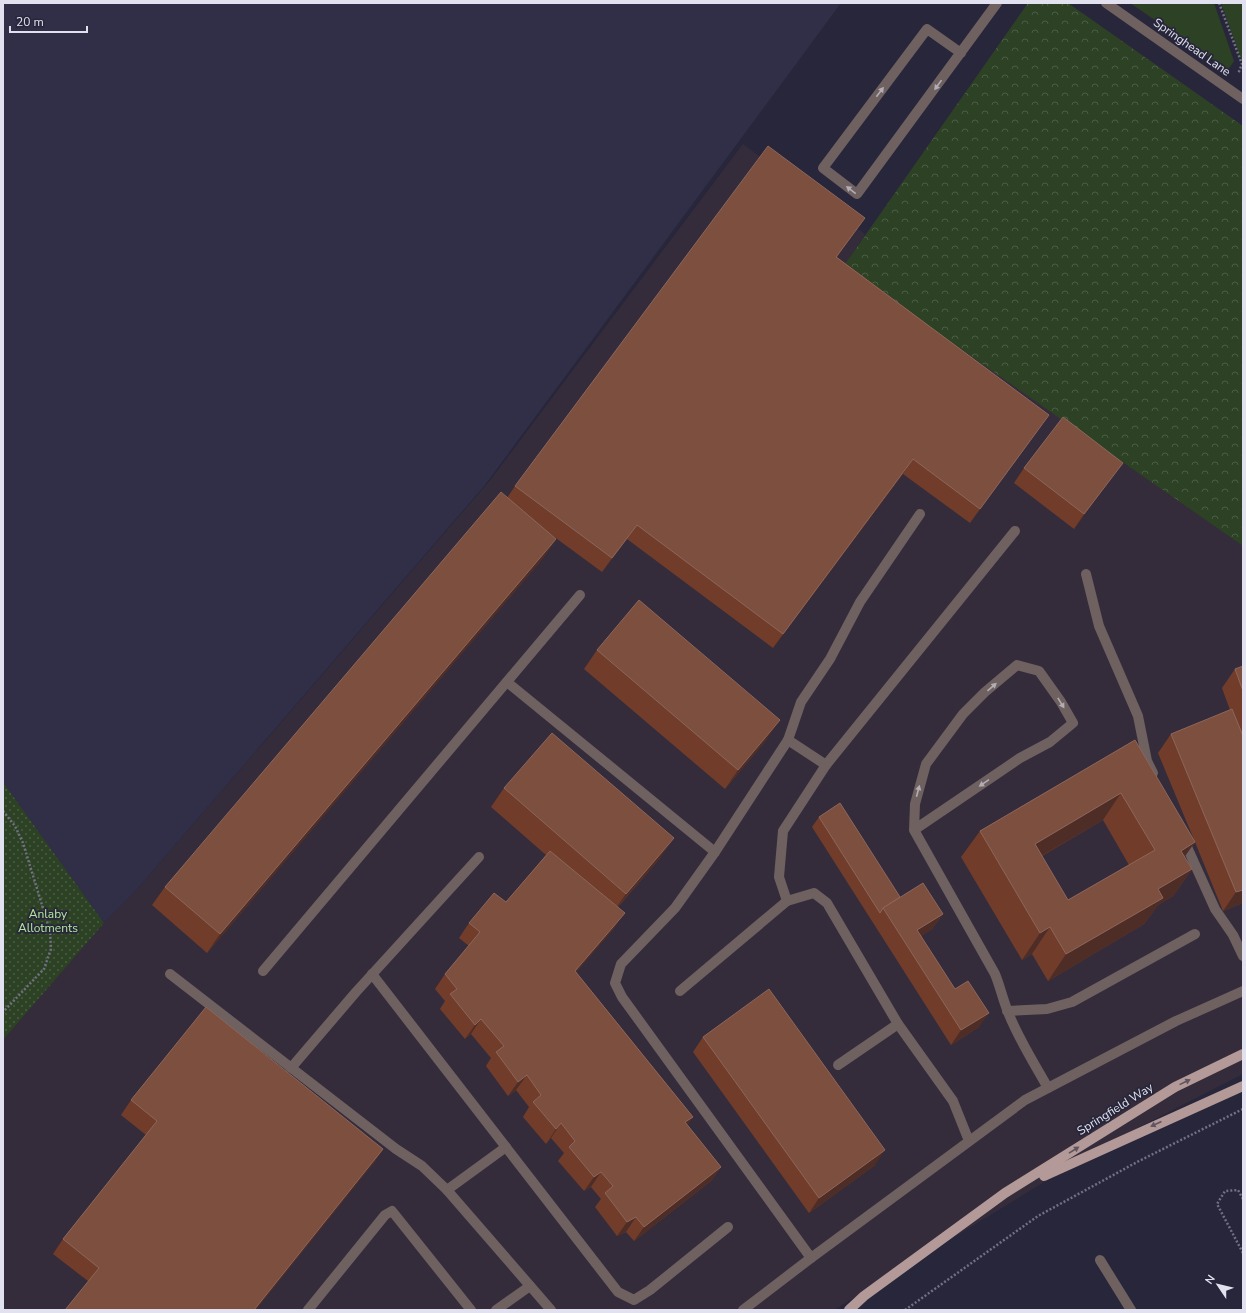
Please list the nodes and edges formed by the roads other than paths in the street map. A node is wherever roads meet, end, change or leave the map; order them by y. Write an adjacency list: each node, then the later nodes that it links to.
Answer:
1 (997, 3): 3 (street)
2 (1106, 3): 4 (street, Springhead Lane)
3 (961, 53): 3 (street, one-way to 3)
4 (1243, 99)
5 (920, 514): 10 (street)
6 (1015, 531): 11 (street)
7 (1086, 574): 12 (street)
8 (580, 595): 9 (street)
9 (507, 682): 15 (street); 20 (street)
10 (788, 740): 11 (street); 15 (street)
11 (826, 765): 17 (street)
12 (1157, 781)
13 (1179, 829): 19 (street)
14 (914, 830): 14 (street, one-way to 14); 25 (street)
15 (715, 852): 37 (street)
16 (479, 857): 22 (street)
17 (787, 901): 23 (street); 26 (street)
18 (1195, 934): 25 (street)
19 (1243, 956)
20 (263, 971)
21 (170, 974): 29 (street)
22 (372, 974): 29 (street); 33 (street)
23 (680, 991)
24 (1243, 991): 31 (street)
25 (1007, 1011): 31 (street)
26 (898, 1024): 28 (street); 32 (street)
27 (1243, 1054): 35 (main road, Springfield Way, one-way to 27)
28 (838, 1065)
29 (291, 1068): 34 (street)
30 (1243, 1086): 35 (main road, Springfield Way, one-way to 35)
31 (1048, 1088): 32 (street)
32 (969, 1141): 37 (street)
33 (506, 1147): 34 (street); 36 (street)
34 (447, 1190): 39 (street)
35 (1005, 1193): 45 (main road, Springfield Way)
36 (728, 1227)
37 (811, 1258): 44 (street)
38 (1100, 1260): 46 (street)
39 (530, 1286): 42 (street); 43 (street)
40 (308, 1310): 41 (street)
41 (471, 1310)
42 (496, 1310)
43 (551, 1310)
44 (743, 1310)
45 (848, 1310)
46 (1131, 1310)

